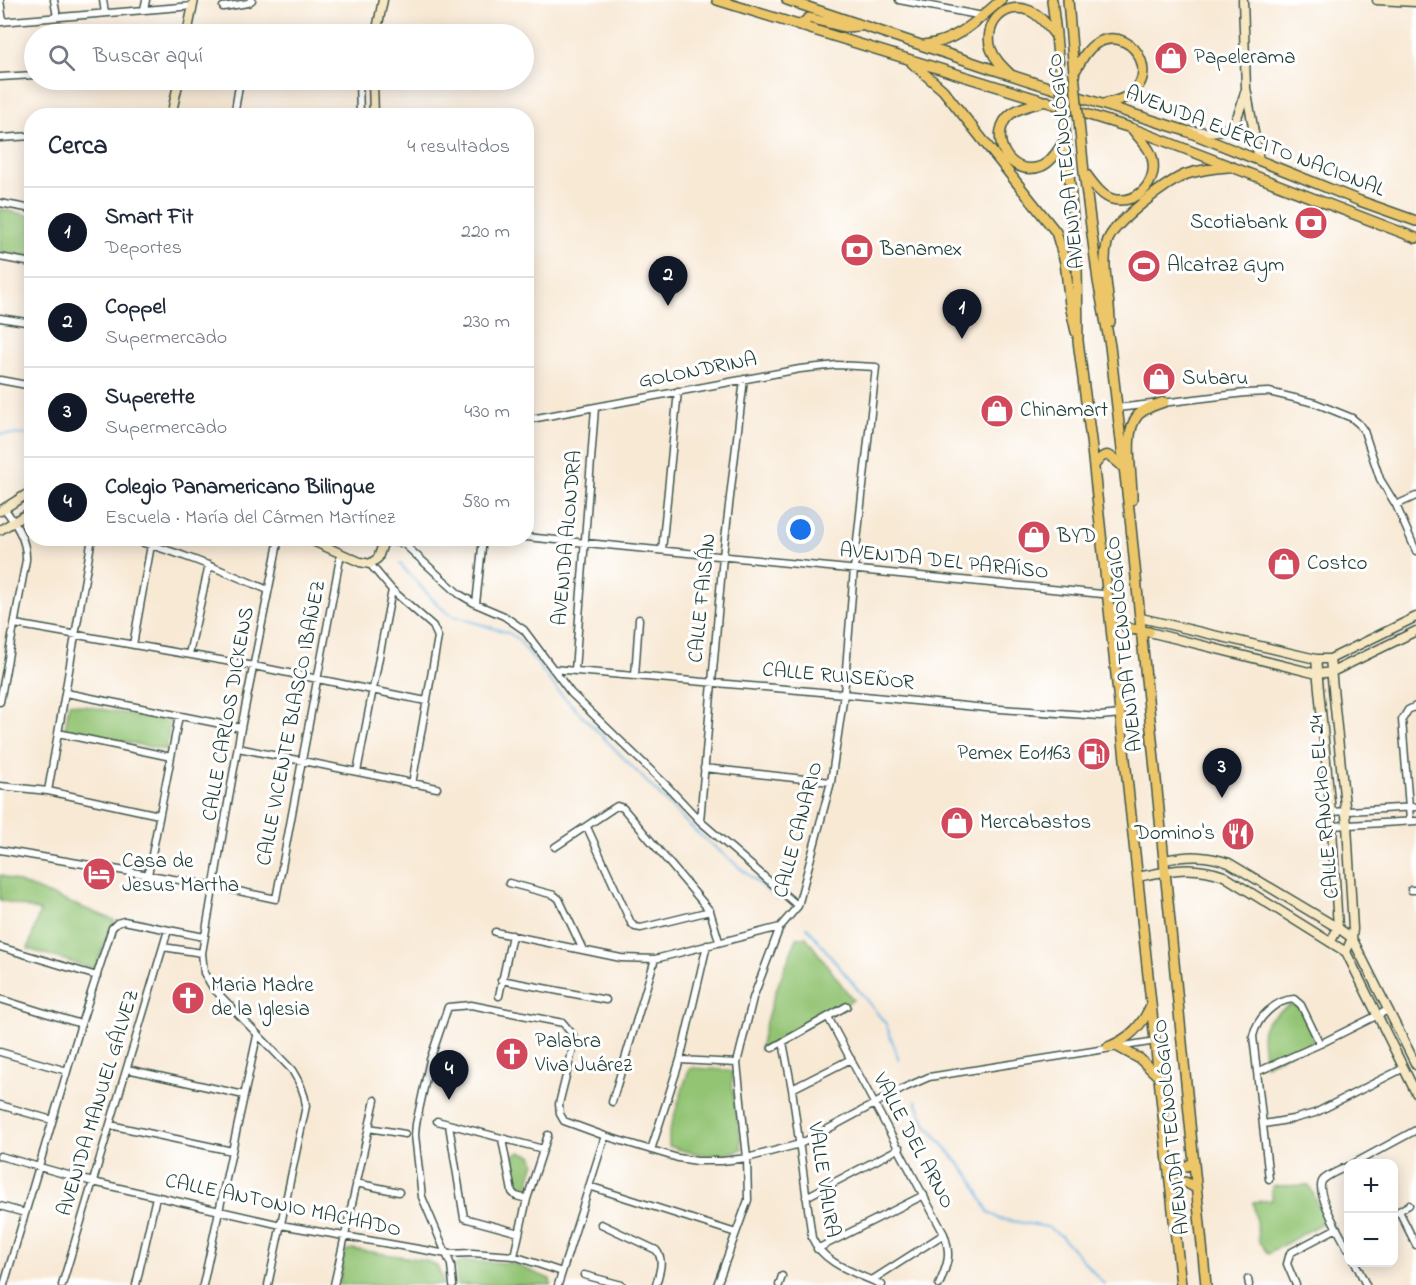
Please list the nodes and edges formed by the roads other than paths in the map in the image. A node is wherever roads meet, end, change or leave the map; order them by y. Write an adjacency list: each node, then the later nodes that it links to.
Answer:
1 (0, 0): 23 (street)
2 (54, 0): 22 (street)
3 (103, 0): 20 (street)
4 (146, 0): 19 (street)
5 (252, 0): 18 (street)
6 (383, 0): 25 (street)
7 (717, 0): 26 (main road, AVENIDA EJÉRCITO NACIONAL)
8 (787, 0): 27 (main road)
9 (899, 0): 21 (street)
10 (1001, 0): 21 (main road)
11 (1052, 0): 28 (main road, AVENIDA TECNOLÓGICO)
12 (1068, 0): 31 (main road, AVENIDA TECNOLÓGICO)
13 (1243, 0): 35 (street)
14 (1377, 0): 15 (street)
15 (1396, 0): 16 (street)
16 (1416, 2)
17 (194, 3): 19 (street); 24 (street)
18 (223, 7)
19 (144, 9): 20 (street)
20 (105, 13): 22 (street)
21 (983, 16): 29 (main road)
22 (57, 17): 23 (street)
23 (2, 22)
24 (189, 24)
25 (378, 24)
26 (799, 26): 27 (main road); 30 (main road, AVENIDA EJÉRCITO NACIONAL)
27 (862, 26): 29 (main road, AVENIDA EJÉRCITO NACIONAL)
28 (1056, 36): 33 (main road); 50 (main road, AVENIDA TECNOLÓGICO, bridge)
29 (919, 45): 33 (main road, AVENIDA EJÉRCITO NACIONAL)
30 (908, 60): 40 (main road, AVENIDA EJÉRCITO NACIONAL); 62 (main road)
31 (1074, 73): 41 (main road); 53 (main road, AVENIDA TECNOLÓGICO, bridge)
32 (24, 76): 34 (street)
33 (1013, 76): 41 (main road, AVENIDA EJÉRCITO NACIONAL)
34 (0, 77)
35 (1246, 88): 47 (street); 51 (street)
36 (177, 90): 42 (street)
37 (238, 90): 43 (street)
38 (359, 90): 44 (street)
39 (373, 90): 45 (street)
40 (1048, 101): 46 (main road, AVENIDA EJÉRCITO NACIONAL); 50 (main road)
41 (1103, 104): 47 (main road, AVENIDA EJÉRCITO NACIONAL)
42 (173, 108)
43 (235, 108)
44 (360, 108)
45 (374, 108)
46 (1131, 128): 52 (main road, AVENIDA EJÉRCITO NACIONAL); 53 (main road)
47 (1186, 130): 51 (main road, AVENIDA EJÉRCITO NACIONAL)
48 (24, 136): 49 (street)
49 (0, 138)
50 (1066, 139): 62 (main road, AVENIDA TECNOLÓGICO)
51 (1259, 160): 56 (main road, AVENIDA EJÉRCITO NACIONAL)
52 (1233, 167): 57 (main road, AVENIDA EJÉRCITO NACIONAL); 63 (main road)
53 (1084, 172): 63 (main road, AVENIDA TECNOLÓGICO)
54 (0, 203): 55 (street)
55 (24, 208)
56 (1416, 221)
57 (1416, 238)
58 (0, 257): 59 (street)
59 (24, 262)
60 (0, 318): 61 (street)
61 (24, 322)
62 (1078, 341): 73 (main road, AVENIDA TECNOLÓGICO)
63 (1110, 346): 71 (main road, AVENIDA TECNOLÓGICO)
64 (876, 367): 65 (street, GOLONDRINA); 101 (street, CALLE CANARIO)
65 (744, 379): 68 (street, GOLONDRINA); 98 (street, CALLE FAISÁN)
66 (0, 380): 67 (street)
67 (24, 384)
68 (678, 391): 70 (street, GOLONDRINA); 95 (street)
69 (1164, 402): 71 (street); 77 (street); 81 (main road)
70 (595, 408): 72 (street, GOLONDRINA); 85 (street, AVENIDA ALONDRA)
71 (1116, 408): 74 (main road, AVENIDA TECNOLÓGICO)
72 (534, 419)
73 (1094, 466): 74 (main road); 104 (main road, AVENIDA TECNOLÓGICO)
74 (1123, 467): 81 (main road, AVENIDA TECNOLÓGICO)
75 (24, 496): 78 (street)
76 (1416, 496): 77 (street)
77 (1396, 506): 96 (street)
78 (2, 509): 80 (street)
79 (24, 515): 80 (street)
80 (14, 521): 82 (street); 84 (street)
81 (1131, 527): 107 (main road, AVENIDA TECNOLÓGICO)
82 (0, 530)
83 (534, 538): 85 (street, AVENIDA DEL PARAÍSO)
84 (24, 540)
85 (585, 541): 95 (street, AVENIDA DEL PARAÍSO); 121 (street, AVENIDA ALONDRA)
86 (25, 546): 109 (street)
87 (91, 546): 112 (street)
88 (151, 546): 114 (street)
89 (154, 546): 100 (street)
90 (277, 546): 102 (street, CALLE CARLOS DICKENS)
91 (325, 546): 97 (street)
92 (382, 546): 99 (street)
93 (406, 546): 105 (street)
94 (482, 546): 105 (street)
95 (662, 550): 98 (street, AVENIDA DEL PARAÍSO)
96 (1416, 551)
97 (341, 553): 99 (street); 125 (street, CALLE VICENTE BLASCO IBAÑEZ)
98 (723, 556): 101 (street, AVENIDA DEL PARAÍSO); 126 (street, CALLE FAISÁN)
99 (370, 564): 103 (street)
100 (209, 565): 102 (street); 115 (street)
101 (854, 569): 104 (street, AVENIDA DEL PARAÍSO); 129 (street, CALLE CANARIO)
102 (268, 590): 119 (street, CALLE CARLOS DICKENS)
103 (392, 590): 127 (street); 130 (street)
104 (1108, 598): 110 (main road); 133 (main road, AVENIDA TECNOLÓGICO)
105 (476, 604): 120 (street)
106 (1416, 617): 118 (street)
107 (1141, 618): 110 (main road, AVENIDA TECNOLÓGICO); 113 (street)
108 (639, 619): 124 (street)
109 (15, 624): 112 (street); 131 (street)
110 (1145, 631): 116 (street); 158 (main road, AVENIDA TECNOLÓGICO)
111 (1416, 631): 122 (street)
112 (75, 634): 114 (street); 128 (street)
113 (1238, 640): 116 (street); 117 (street)
114 (133, 645): 115 (street)
115 (189, 654): 119 (street)
116 (1234, 654): 123 (street)
117 (1316, 659): 118 (street); 123 (street, CALLE RANCHO EL 24)
118 (1330, 659): 122 (street, CALLE RANCHO EL 24)
119 (254, 666): 125 (street); 135 (street, CALLE CARLOS DICKENS)
120 (553, 669): 121 (street, CALLE RUISEÑOR); 151 (street)
121 (574, 670): 124 (street, CALLE RUISEÑOR)
122 (1332, 672): 123 (street); 148 (street, CALLE RANCHO EL 24)
123 (1317, 674): 149 (street, CALLE RANCHO EL 24)
124 (635, 676): 126 (street, CALLE RUISEÑOR)
125 (317, 680): 127 (street); 139 (street, CALLE VICENTE BLASCO IBAÑEZ)
126 (711, 682): 129 (street, CALLE RUISEÑOR); 140 (street, CALLE FAISÁN)
127 (372, 691): 130 (street); 141 (street)
128 (66, 693): 134 (street); 136 (street)
129 (844, 694): 133 (street, CALLE RUISEÑOR); 142 (street, CALLE CANARIO)
130 (426, 701): 143 (street)
131 (0, 702)
132 (1416, 706): 147 (street)
133 (1121, 714): 161 (main road, AVENIDA TECNOLÓGICO)
134 (179, 716): 135 (street); 138 (street)
135 (241, 728): 137 (street, CALLE CARLOS DICKENS)
136 (58, 733): 138 (street); 146 (street)
137 (238, 748): 139 (street); 163 (street, CALLE CARLOS DICKENS)
138 (171, 757): 150 (street)
139 (302, 761): 141 (street); 163 (street, CALLE VICENTE BLASCO IBAÑEZ)
140 (704, 768): 142 (street); 151 (street, CALLE FAISÁN)
141 (357, 772): 143 (street)
142 (831, 782): 164 (street, CALLE CANARIO)
143 (412, 784): 145 (street)
144 (0, 786): 146 (street)
145 (437, 788)
146 (48, 791): 150 (street)
147 (1413, 807): 148 (street); 152 (street)
148 (1345, 811): 149 (street); 153 (street, CALLE RANCHO EL 24)
149 (1331, 812): 154 (street, CALLE RANCHO EL 24)
150 (159, 815): 160 (street)
151 (700, 821): 164 (street)
152 (1413, 821): 153 (street)
153 (1347, 825): 154 (street); 172 (street, CALLE RANCHO EL 24)
154 (1332, 826): 167 (street, CALLE RANCHO EL 24)
155 (587, 827): 156 (street); 165 (street); 165 (street)
156 (555, 847)
157 (0, 850): 160 (street)
158 (1165, 860): 159 (main road, AVENIDA TECNOLÓGICO); 167 (street)
159 (1166, 870): 161 (street); 174 (street); 235 (main road, AVENIDA TECNOLÓGICO)
160 (148, 875): 163 (street)
161 (1138, 877): 187 (main road, AVENIDA TECNOLÓGICO)
162 (509, 882): 178 (street)
163 (215, 886): 171 (street, CALLE CARLOS DICKENS)
164 (798, 906): 166 (street, CALLE CANARIO)
165 (710, 911): 173 (street)
166 (780, 927): 173 (street); 202 (street, CALLE CANARIO)
167 (1338, 927): 172 (street); 174 (street, CALLE RANCHO EL 24)
168 (168, 930): 171 (street); 177 (street, AVENIDA MANUEL GÁLVEZ); 182 (street)
169 (495, 932): 170 (street)
170 (512, 935): 178 (street); 183 (street)
171 (204, 937): 180 (street, CALLE CARLOS DICKENS)
172 (1352, 938): 179 (street, CALLE RANCHO EL 24); 189 (street)
173 (719, 941): 175 (street)
174 (1331, 941): 179 (street)
175 (707, 945): 181 (street); 201 (street)
176 (0, 947): 182 (street)
177 (163, 947): 180 (street); 205 (street, AVENIDA MANUEL GÁLVEZ)
178 (583, 950): 181 (street)
179 (1346, 952): 190 (street)
180 (202, 953): 193 (street, CALLE CARLOS DICKENS)
181 (655, 959): 213 (street)
182 (97, 976): 192 (street)
183 (501, 980): 184 (street); 186 (street)
184 (499, 996)
185 (0, 999): 192 (street)
186 (606, 1000)
187 (1151, 1005): 194 (main road, AVENIDA TECNOLÓGICO); 197 (main road)
188 (847, 1006): 191 (street)
189 (1388, 1010): 190 (street); 203 (street)
190 (1378, 1016): 196 (street); 204 (street)
191 (828, 1017): 195 (street); 200 (street, VALLE DEL ARNO)
192 (81, 1024): 206 (street)
193 (257, 1036): 211 (street); 258 (street, CALLE CARLOS DICKENS)
194 (1156, 1041): 197 (street); 208 (main road, AVENIDA TECNOLÓGICO)
195 (783, 1042): 198 (street); 209 (street, VALLE VALIRA)
196 (1320, 1044): 207 (street); 207 (street)
197 (1113, 1047): 208 (main road); 214 (street)
198 (772, 1048)
199 (0, 1052): 206 (street)
200 (850, 1059): 209 (street); 214 (street, VALLE DEL ARNO)
201 (680, 1060): 202 (street); 230 (street)
202 (737, 1063): 233 (street, CALLE CANARIO)
203 (1416, 1065)
204 (1404, 1068): 210 (street); 218 (street)
205 (127, 1069): 211 (street); 219 (street, AVENIDA MANUEL GÁLVEZ)
206 (68, 1071): 216 (street)
207 (1257, 1072): 218 (street)
208 (1160, 1078): 236 (main road, AVENIDA TECNOLÓGICO)
209 (792, 1089): 227 (street, VALLE VALIRA)
210 (1416, 1093)
211 (244, 1095): 231 (street)
212 (375, 1100): 221 (street)
213 (612, 1102)
214 (875, 1104): 227 (street); 228 (street, VALLE DEL ARNO)
215 (0, 1105): 216 (street)
216 (52, 1120): 237 (street)
217 (437, 1121): 220 (street)
218 (1264, 1124): 239 (street)
219 (111, 1125): 231 (street); 240 (street, AVENIDA MANUEL GÁLVEZ)
220 (449, 1125): 226 (street); 256 (street)
221 (369, 1128): 223 (street); 241 (street)
222 (1416, 1130): 234 (street)
223 (405, 1134)
224 (548, 1135): 229 (street)
225 (605, 1136): 230 (street); 243 (street); 268 (street)
226 (502, 1139): 229 (street); 249 (street)
227 (800, 1144): 233 (street); 248 (street, VALLE VALIRA)
228 (900, 1148): 246 (street, VALLE DEL ARNO); 248 (street)
229 (543, 1149): 249 (street)
230 (651, 1150): 233 (street)
231 (232, 1151): 252 (street)
232 (0, 1156): 237 (street, CALLE ANTONIO MACHADO)
233 (747, 1158): 262 (street, CALLE CANARIO)
234 (1362, 1159)
235 (1194, 1161): 236 (main road); 244 (main road, AVENIDA TECNOLÓGICO)
236 (1169, 1162): 242 (main road, AVENIDA TECNOLÓGICO)
237 (39, 1168): 240 (street, CALLE ANTONIO MACHADO); 254 (street)
238 (1344, 1168): 260 (street)
239 (1269, 1179)
240 (93, 1182): 247 (street, CALLE ANTONIO MACHADO); 276 (street, AVENIDA MANUEL GÁLVEZ)
241 (356, 1183): 245 (street); 265 (street)
242 (1171, 1183): 244 (main road); 289 (main road, AVENIDA TECNOLÓGICO)
243 (589, 1186): 262 (street); 271 (street)
244 (1196, 1188): 290 (main road, AVENIDA TECNOLÓGICO)
245 (399, 1192)
246 (924, 1195): 263 (street, VALLE DEL ARNO); 267 (street)
247 (156, 1197): 252 (street, CALLE ANTONIO MACHADO); 277 (street)
248 (806, 1197): 267 (street, VALLE VALIRA)
249 (527, 1199): 261 (street)
250 (1409, 1205): 253 (street)
251 (0, 1206): 254 (street)
252 (219, 1211): 258 (street, CALLE ANTONIO MACHADO); 278 (street)
253 (1398, 1211)
254 (25, 1213): 275 (street)
255 (1397, 1213): 266 (street)
256 (464, 1218): 259 (street); 261 (street)
257 (601, 1224): 284 (street)
258 (281, 1225): 265 (street, CALLE ANTONIO MACHADO); 279 (street, CALLE CARLOS DICKENS)
259 (462, 1226)
260 (1337, 1228): 264 (street); 291 (street)
261 (519, 1233): 269 (street)
262 (736, 1233): 285 (street, CALLE CANARIO)
263 (944, 1234): 274 (street); 288 (street, VALLE DEL ARNO)
264 (1344, 1235)
265 (344, 1237): 268 (street, CALLE ANTONIO MACHADO); 280 (street)
266 (1416, 1245)
267 (817, 1249): 274 (street, VALLE VALIRA)
268 (447, 1254): 269 (street, CALLE ANTONIO MACHADO); 281 (street)
269 (514, 1256): 271 (street, CALLE ANTONIO MACHADO)
270 (1357, 1267): 292 (street)
271 (562, 1272): 282 (street)
272 (584, 1275): 283 (street)
273 (782, 1276): 286 (street)
274 (872, 1280): 287 (street, VALLE VALIRA)
275 (4, 1285)
276 (62, 1285)
277 (136, 1285)
278 (203, 1285)
279 (268, 1285)
280 (334, 1285)
281 (453, 1285)
282 (558, 1285)
283 (622, 1285)
284 (656, 1285)
285 (717, 1285)
286 (779, 1285)
287 (882, 1285)
288 (939, 1285)
289 (1181, 1285)
290 (1206, 1285)
291 (1296, 1285)
292 (1366, 1285)

